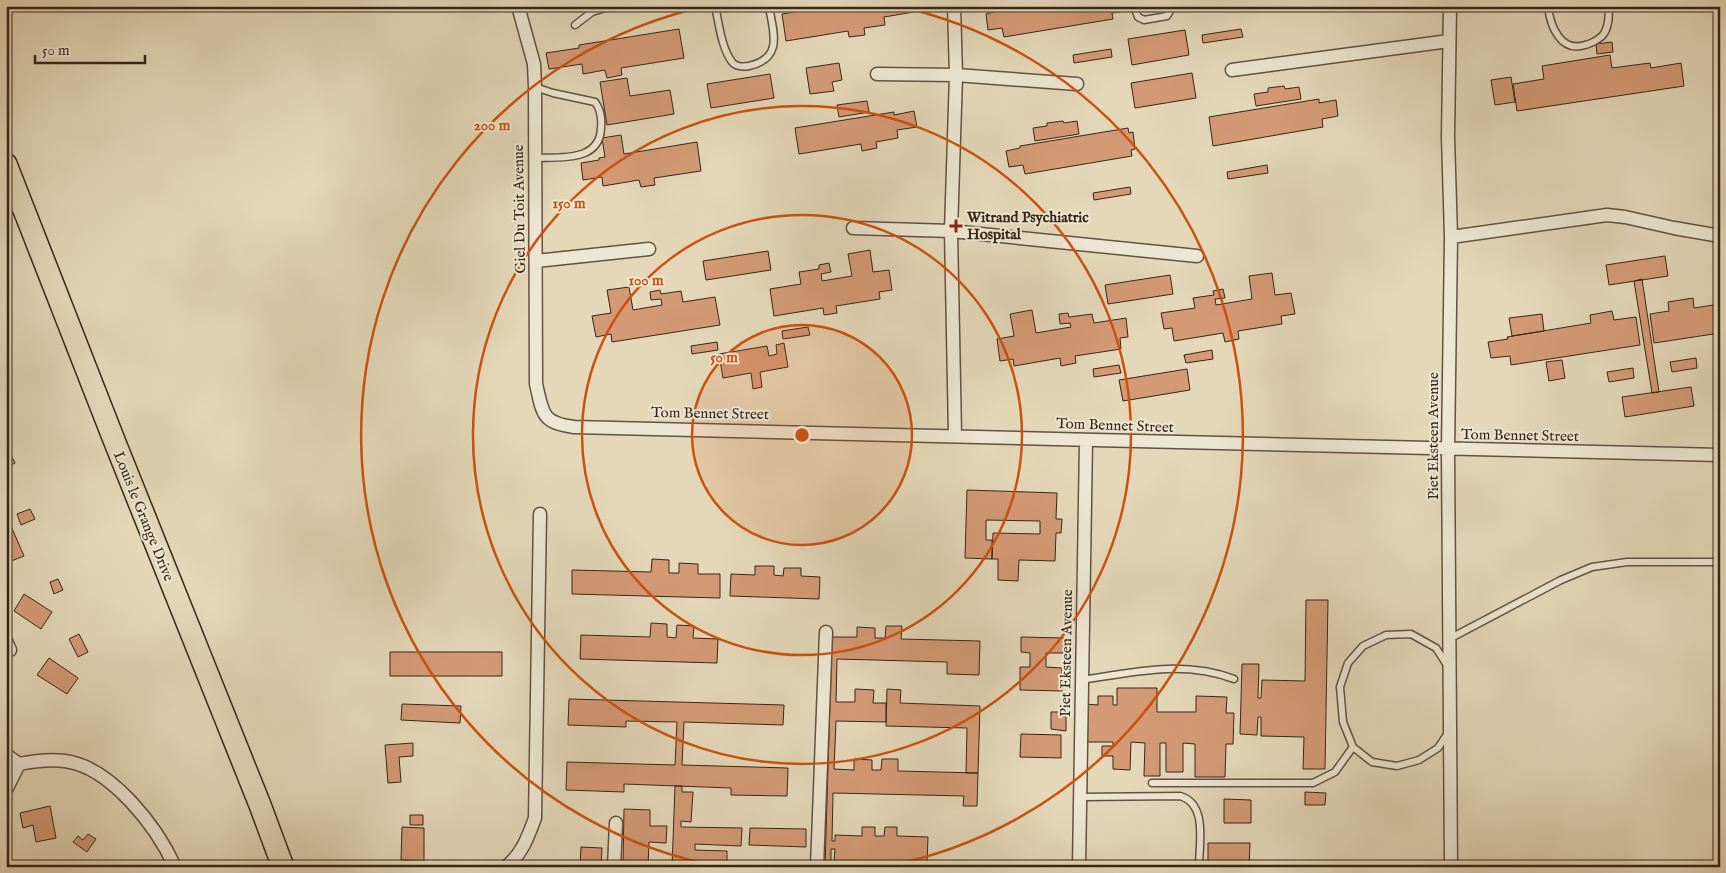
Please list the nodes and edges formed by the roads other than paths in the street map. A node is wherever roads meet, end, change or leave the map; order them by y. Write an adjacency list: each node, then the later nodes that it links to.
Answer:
1 (518, 6): 17 (street, Giel Du Toit Avenue)
2 (612, 6): 11 (lane)
3 (715, 6): 4 (lane)
4 (769, 6)
5 (954, 6): 15 (street)
6 (1134, 6): 7 (lane)
7 (1173, 6)
8 (1450, 6): 12 (street, Piet Eksteen Avenue)
9 (1548, 6): 10 (lane)
10 (1609, 6)
11 (575, 25)
12 (1449, 41): 13 (street); 22 (street, Piet Eksteen Avenue)
13 (1232, 70)
14 (877, 74): 15 (street)
15 (956, 75): 16 (street); 21 (street)
16 (1077, 84)
17 (535, 87): 18 (street, Giel Du Toit Avenue); 18 (lane)
18 (535, 158): 26 (street, Giel Du Toit Avenue)
19 (6, 164): 48 (main road, Louis le Grange Drive)
20 (853, 228): 21 (street)
21 (951, 231): 25 (street); 28 (street)
22 (1451, 236): 23 (street); 30 (street, Piet Eksteen Avenue)
23 (1720, 236)
24 (649, 249): 26 (street)
25 (1197, 256)
26 (536, 262): 27 (street, Giel Du Toit Avenue)
27 (536, 384): 28 (street, Tom Bennet Street)
28 (955, 435): 29 (street, Tom Bennet Street)
29 (1086, 441): 30 (street, Tom Bennet Street); 38 (street, Piet Eksteen Avenue)
30 (1448, 450): 31 (street, Tom Bennet Street); 35 (street, Piet Eksteen Avenue)
31 (1720, 455)
32 (540, 514): 49 (street)
33 (1720, 562): 35 (lane)
34 (826, 632): 51 (street)
35 (1449, 639): 36 (street, Piet Eksteen Avenue)
36 (1450, 668): 39 (street, Piet Eksteen Avenue); 40 (lane)
37 (1234, 679): 38 (lane)
38 (1082, 680): 45 (street, Piet Eksteen Avenue)
39 (1451, 728): 40 (lane); 54 (street, Piet Eksteen Avenue)
40 (1353, 747): 43 (lane)
41 (6, 755): 42 (street)
42 (19, 764): 44 (street); 47 (street)
43 (1152, 783)
44 (6, 790)
45 (1080, 798): 52 (street, Piet Eksteen Avenue); 53 (lane)
46 (616, 823): 50 (street)
47 (175, 867)
48 (283, 867)
49 (506, 867)
50 (614, 867)
51 (817, 867)
52 (1079, 867)
53 (1199, 867)
54 (1451, 867)

